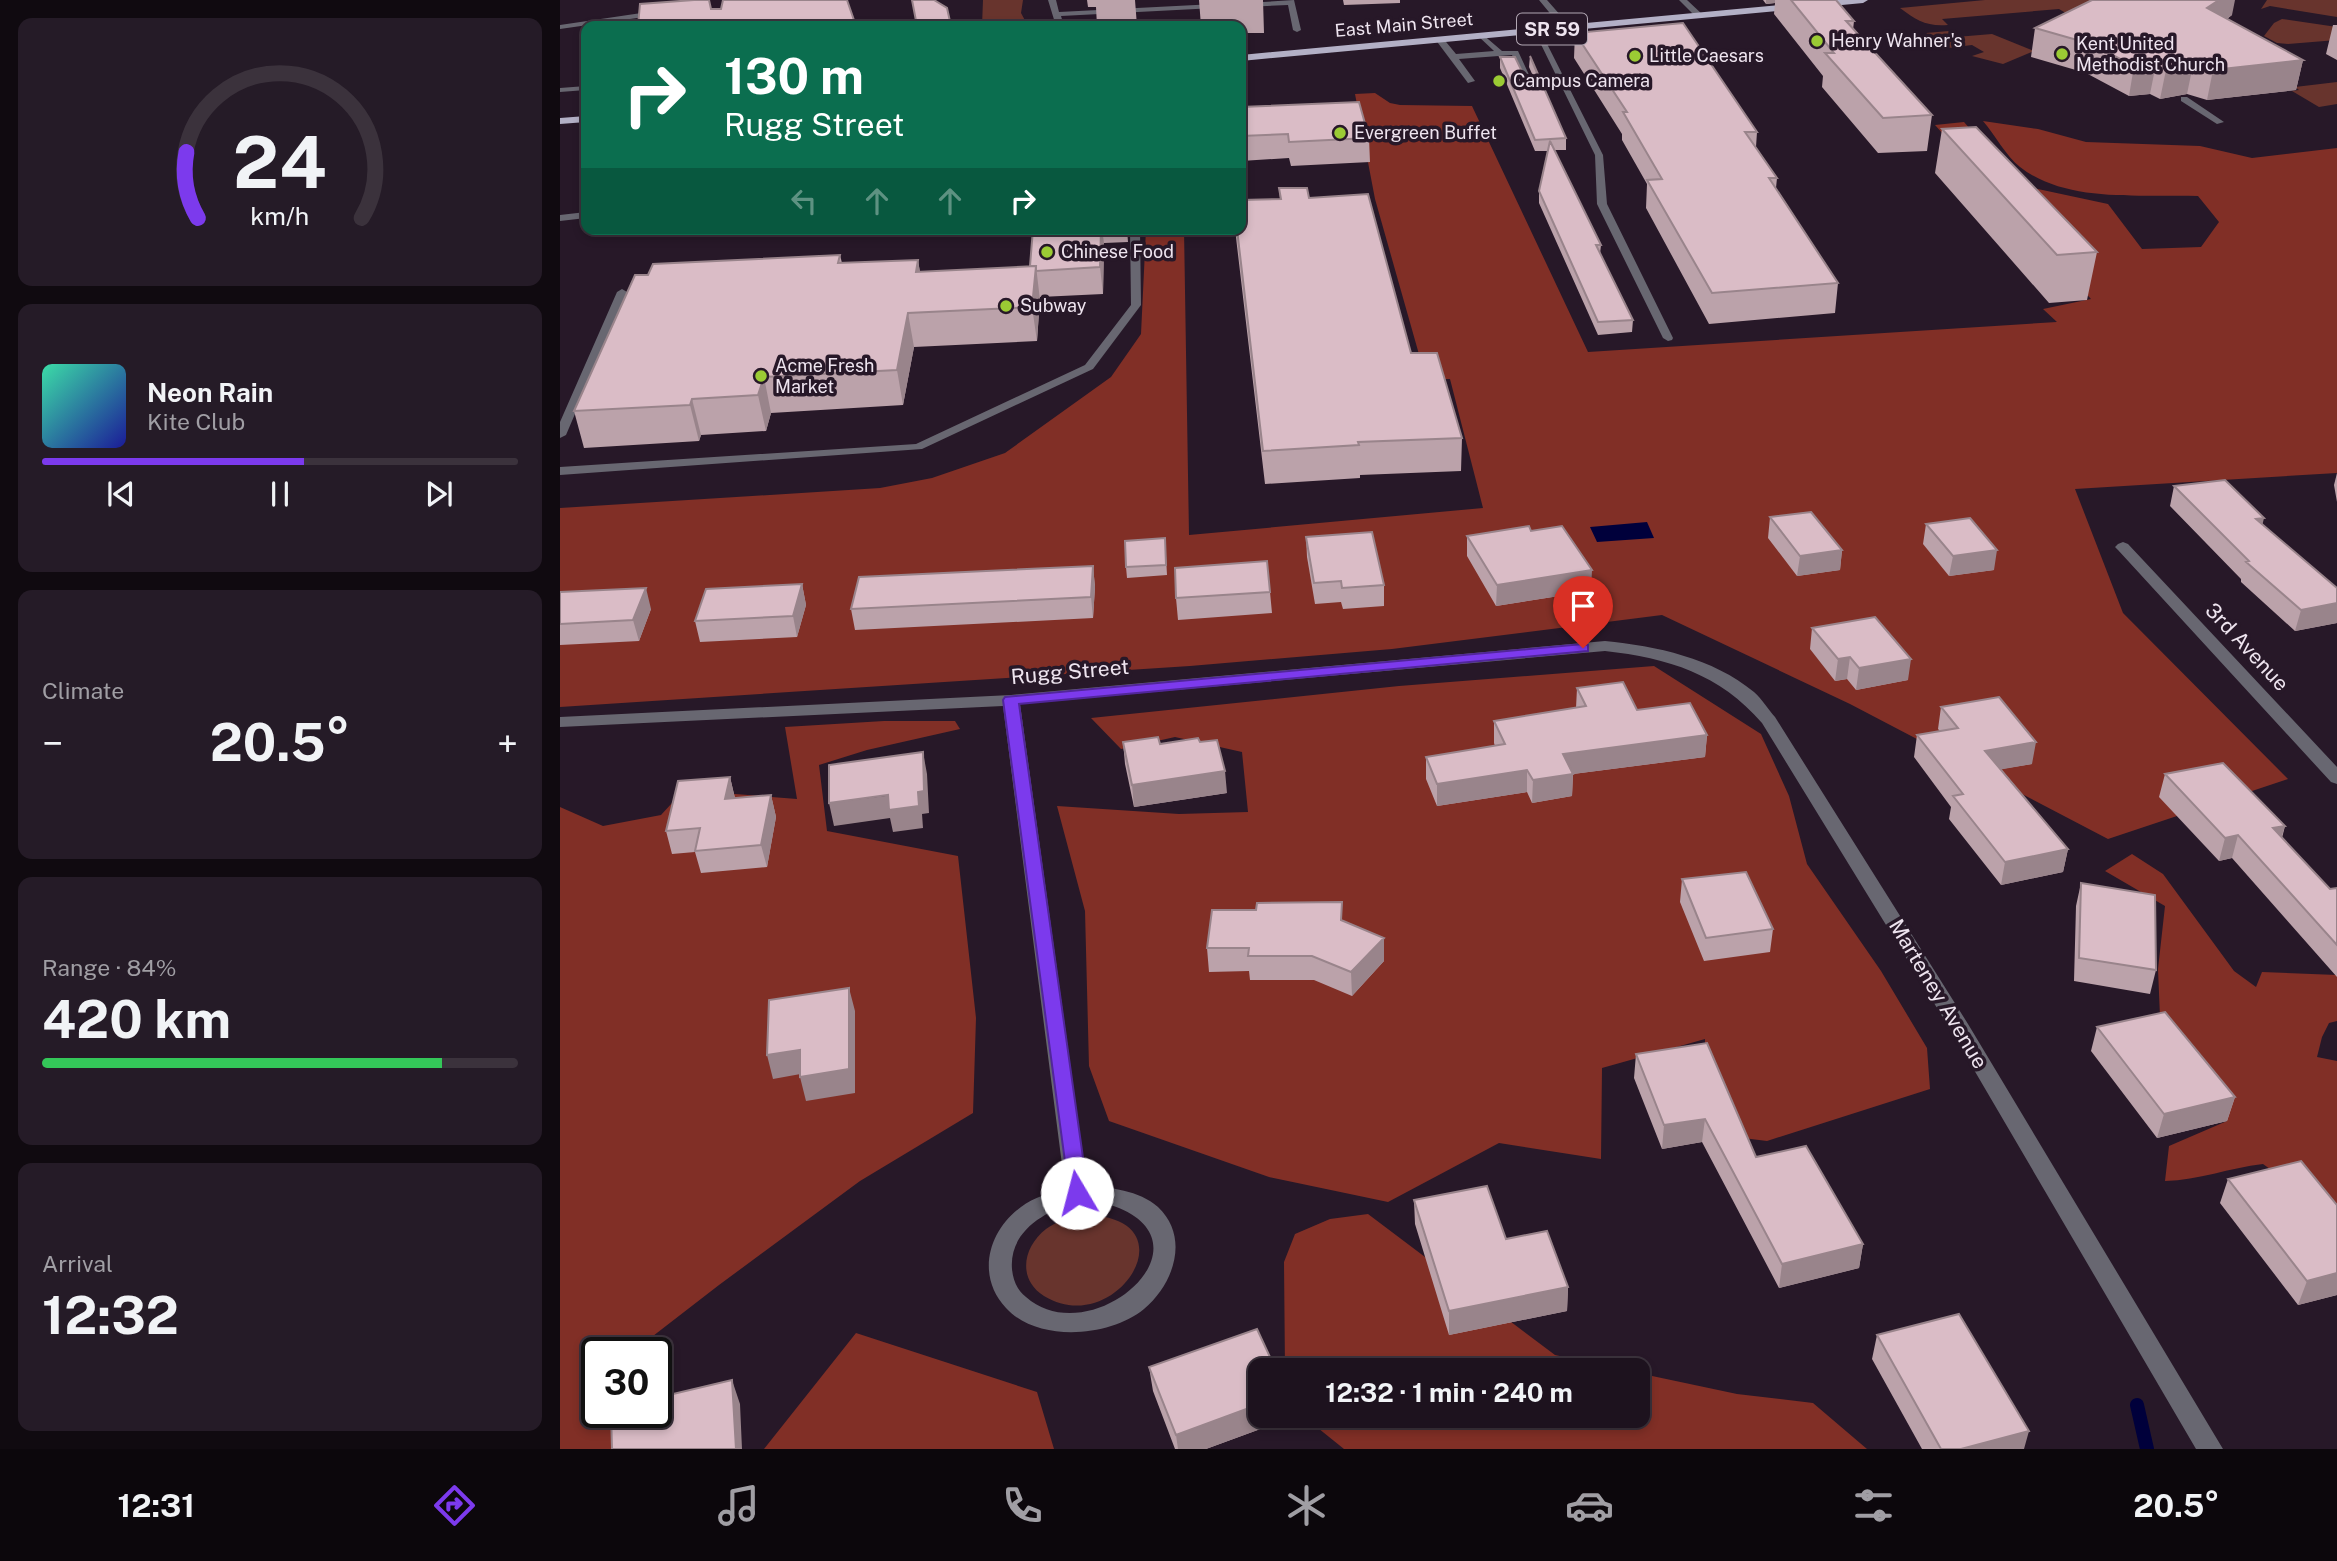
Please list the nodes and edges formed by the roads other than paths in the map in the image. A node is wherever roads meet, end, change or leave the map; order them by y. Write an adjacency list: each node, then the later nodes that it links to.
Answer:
1 (1052, 0): 11 (lane)
2 (1543, 0): 17 (lane)
3 (1683, 0): 12 (lane)
4 (1863, 0): 6 (main road, East Main Street / SR 59)
5 (1290, 1): 8 (lane); 18 (lane)
6 (1809, 2): 12 (main road, East Main Street / SR 59)
7 (1167, 4): 9 (lane); 11 (lane)
8 (1236, 5)
9 (1222, 6)
10 (663, 12): 13 (lane)
11 (1056, 14): 14 (lane)
12 (1699, 15): 17 (main road, East Main Street / SR 59)
13 (593, 21)
14 (1058, 21)
15 (581, 23): 16 (lane)
16 (562, 25)
17 (1566, 27): 19 (main road, East Main Street / SR 59)
18 (1297, 30)
19 (1536, 30): 20 (main road, East Main Street / SR 59); 37 (lane)
20 (1481, 35): 21 (main road, East Main Street / SR 59); 22 (lane)
21 (1439, 39): 23 (lane); 24 (main road, East Main Street / SR 59)
22 (1500, 53): 23 (lane); 28 (lane)
23 (1454, 57): 25 (lane)
24 (1246, 58)
25 (1471, 81)
26 (581, 88): 27 (lane)
27 (560, 90)
28 (1533, 92)
29 (2184, 99): 32 (lane)
30 (581, 119): 31 (main road)
31 (560, 121)
32 (2220, 122)
33 (581, 216): 34 (lane)
34 (560, 218)
35 (1135, 235): 39 (lane)
36 (622, 292): 38 (lane)
37 (1668, 338)
38 (560, 435)
39 (560, 471)
40 (2123, 548): 44 (street, 3rd Avenue)
41 (1583, 648): 42 (street, Rugg Street); 46 (street, Marteney Avenue)
42 (1011, 700): 43 (street, Rugg Street); 45 (street)
43 (560, 722)
44 (2337, 778)
45 (1077, 1193): 45 (street)
46 (2210, 1449)

